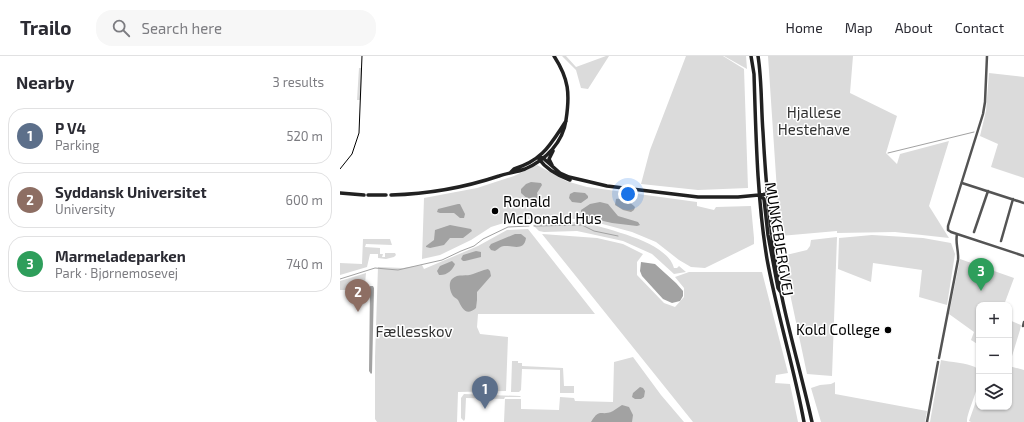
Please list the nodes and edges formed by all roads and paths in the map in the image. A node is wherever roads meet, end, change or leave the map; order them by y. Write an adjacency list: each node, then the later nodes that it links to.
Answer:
1 (554, 56): 5 (street)
2 (751, 56): 13 (street, MUNKEBJERGVEJ)
3 (758, 56): 12 (street, MUNKEBJERGVEJ)
4 (987, 56): 9 (street)
5 (566, 120): 6 (street); 7 (street)
6 (557, 142): 7 (street); 8 (street)
7 (540, 158): 8 (street); 11 (street)
8 (579, 180): 13 (street)
9 (962, 182): 10 (street); 17 (street)
10 (988, 191): 14 (street); 16 (street)
11 (340, 193)
12 (768, 194): 13 (street); 20 (street, MUNKEBJERGVEJ)
13 (759, 195): 20 (street); 25 (street, MUNKEBJERGVEJ)
14 (1013, 199): 15 (street); 18 (street)
15 (1024, 203)
16 (974, 232)
17 (957, 234): 19 (street); 23 (street)
18 (1001, 241)
19 (1024, 256)
20 (782, 295): 26 (street, MUNKEBJERGVEJ)
21 (1024, 322): 22 (street)
22 (1023, 326)
23 (939, 358)
24 (938, 362): 27 (street)
25 (804, 422)
26 (812, 422)
27 (927, 422)

